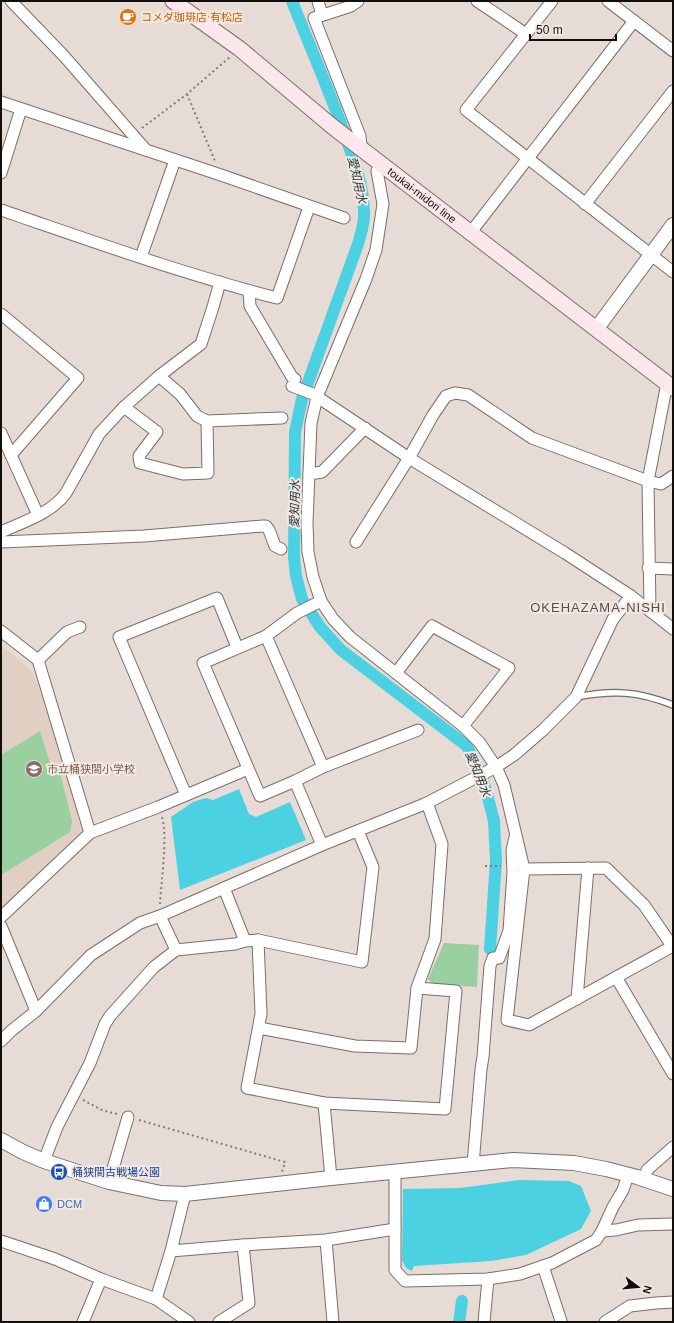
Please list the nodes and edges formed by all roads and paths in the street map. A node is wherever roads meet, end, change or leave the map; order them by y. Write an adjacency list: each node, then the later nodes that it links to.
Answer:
1 (11, 1): 17 (street)
2 (173, 1): 11 (main road, toukai-midori line)
3 (318, 1): 8 (street)
4 (358, 1): 8 (street)
5 (477, 1): 10 (street)
6 (552, 1): 10 (street)
7 (608, 1): 9 (street)
8 (322, 15): 18 (street)
9 (634, 21): 12 (street); 20 (street)
10 (526, 34): 20 (street)
11 (240, 49): 14 (path); 18 (main road, toukai-midori line)
12 (673, 51)
13 (673, 91): 25 (street)
14 (187, 94): 17 (path); 24 (path)
15 (1, 102): 16 (street)
16 (20, 109): 19 (street); 23 (street)
17 (133, 135): 19 (street)
18 (359, 146): 22 (main road, toukai-midori line)
19 (146, 151): 21 (street)
20 (528, 158): 25 (street); 30 (street)
21 (175, 160): 24 (street); 32 (street)
22 (381, 163): 30 (main road, toukai-midori line); 40 (street)
23 (1, 173)
24 (221, 175): 26 (street)
25 (586, 204): 31 (street)
26 (309, 207): 28 (street); 35 (street)
27 (1, 210): 32 (street)
28 (344, 218)
29 (673, 225): 31 (street)
30 (471, 232): 37 (main road, toukai-midori line)
31 (650, 255): 33 (street); 37 (street)
32 (141, 257): 34 (street)
33 (673, 272)
34 (220, 282): 35 (street); 38 (street)
35 (249, 291): 40 (street)
36 (1, 314): 46 (street)
37 (596, 328): 39 (main road, toukai-midori line)
38 (159, 376): 41 (street); 43 (street)
39 (670, 386): 50 (street)
40 (315, 396): 44 (street); 48 (street)
41 (124, 407): 43 (street); 51 (street)
42 (282, 418): 43 (street)
43 (207, 421)
44 (365, 428): 47 (street); 48 (street)
45 (1, 433): 46 (street)
46 (11, 455): 51 (street)
47 (408, 458): 50 (street); 54 (street); 58 (street)
48 (309, 474): 59 (street)
49 (673, 476): 50 (street)
50 (648, 481): 56 (street)
51 (38, 515): 52 (street)
52 (1, 532)
53 (1, 542): 55 (street)
54 (356, 542)
55 (281, 549)
56 (648, 568): 57 (street); 60 (street)
57 (673, 569)
58 (631, 596): 60 (street); 68 (street)
59 (321, 601): 64 (street); 67 (street)
60 (650, 611): 62 (street)
61 (80, 627): 66 (street)
62 (673, 629)
63 (1, 631): 66 (street)
64 (266, 636): 65 (street); 72 (street)
65 (238, 647): 73 (street); 76 (street)
66 (38, 660): 81 (street)
67 (396, 673): 70 (street); 70 (street)
68 (576, 697): 69 (lane); 74 (street)
69 (673, 705)
70 (463, 726): 74 (street)
71 (418, 730): 72 (street)
72 (323, 767): 75 (street)
73 (248, 769): 75 (street); 76 (street)
74 (493, 769): 77 (street); 80 (street)
75 (295, 781): 82 (street)
76 (186, 795): 78 (street)
77 (427, 802): 79 (street); 96 (street)
78 (158, 807): 81 (street); 88 (path)
79 (358, 831): 82 (street); 91 (street)
80 (516, 832): 84 (street); 86 (street)
81 (90, 833): 89 (street)
82 (322, 845): 87 (street)
83 (485, 866): 84 (path)
84 (513, 867): 108 (street)
85 (588, 868): 86 (street); 93 (street); 97 (street)
86 (524, 869): 97 (street)
87 (224, 888): 88 (street); 92 (street)
88 (161, 915): 94 (street); 98 (street)
89 (1, 917)
90 (1, 926): 98 (street)
91 (258, 940): 92 (street); 99 (street)
92 (245, 941): 94 (street)
93 (673, 946): 95 (street)
94 (176, 950): 102 (street)
95 (616, 977): 97 (street); 101 (street)
96 (417, 988): 99 (street); 103 (street)
97 (577, 999)
98 (36, 1011): 100 (street)
99 (259, 1028): 103 (street)
100 (1, 1041)
101 (673, 1074)
102 (73, 1095): 104 (path); 107 (street)
103 (324, 1103): 111 (street)
104 (128, 1117): 113 (street); 114 (path)
105 (1, 1140): 107 (street)
106 (673, 1147): 112 (street)
107 (44, 1161): 113 (street)
108 (473, 1165): 109 (street); 110 (street)
109 (395, 1172): 111 (street); 118 (street)
110 (628, 1175): 112 (street); 119 (street)
111 (331, 1178): 114 (street)
112 (644, 1179): 115 (street)
113 (109, 1182): 116 (street)
114 (278, 1184): 116 (street)
115 (673, 1189)
116 (185, 1194): 123 (street)
117 (673, 1224): 119 (street)
118 (395, 1229): 120 (street); 126 (street)
119 (602, 1231): 124 (street)
120 (326, 1240): 122 (street); 132 (street)
121 (1, 1241): 125 (street)
122 (243, 1245): 123 (street); 131 (street)
123 (171, 1251): 127 (street)
124 (543, 1266): 126 (street); 134 (street)
125 (102, 1279): 127 (street); 129 (street)
126 (488, 1279): 133 (street)
127 (156, 1299): 130 (street)
128 (673, 1302): 135 (street)
129 (83, 1322)
130 (189, 1322)
131 (219, 1322)
132 (333, 1322)
133 (484, 1322)
134 (560, 1322)
135 (605, 1322)

